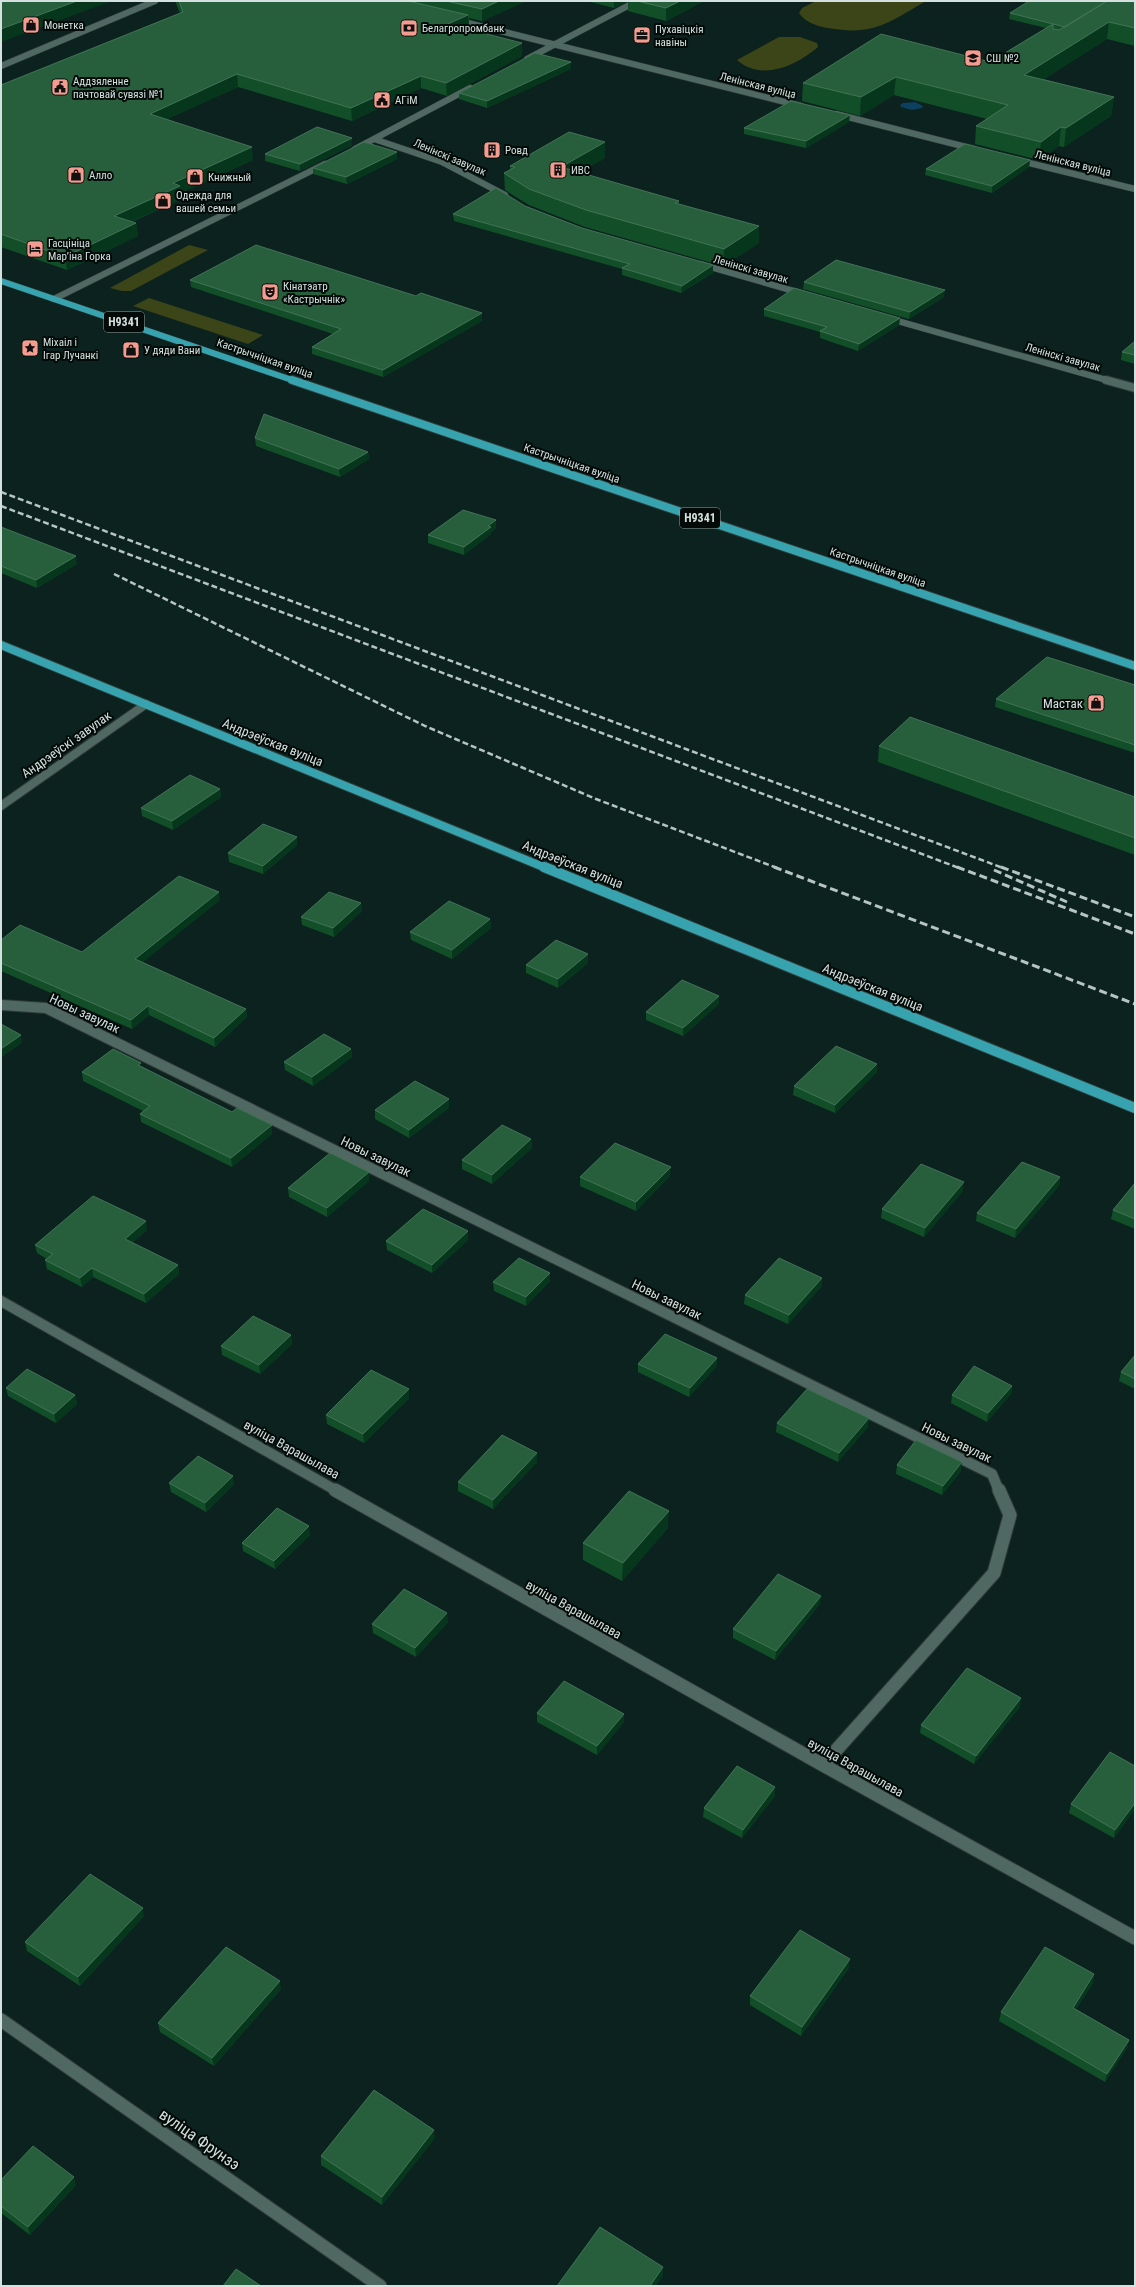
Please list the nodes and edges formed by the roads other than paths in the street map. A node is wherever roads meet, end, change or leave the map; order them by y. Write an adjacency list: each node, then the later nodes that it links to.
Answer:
1 (155, 1): 6 (street)
2 (637, 1): 4 (street)
3 (446, 18): 4 (street, Ленінская вуліца)
4 (556, 44): 5 (street); 8 (street, Ленінская вуліца)
5 (523, 61)
6 (1, 66)
7 (479, 83): 10 (street)
8 (804, 106)
9 (828, 112): 11 (street)
10 (374, 139): 12 (street); 16 (street, Ленінскі завулак)
11 (978, 150)
12 (346, 153)
13 (1008, 158): 15 (street, Ленінская вуліца)
14 (332, 160): 20 (street)
15 (1135, 190)
16 (509, 198)
17 (691, 262): 19 (street, Ленінскі завулак)
18 (1, 281): 20 (main road, Кастрычніцкая вуліца / Н9341)
19 (814, 297)
20 (54, 299): 24 (main road, Кастрычніцкая вуліца / Н9341)
21 (882, 317): 22 (street, Ленінскі завулак)
22 (1135, 388)
23 (1, 645): 25 (main road, Андрэеўская вуліца)
24 (1135, 666)
25 (146, 704): 26 (street, Андрэеўскі завулак); 28 (main road, Андрэеўская вуліца)
26 (1, 806)
27 (1, 1005): 30 (street, Новы завулак)
28 (1135, 1108)
29 (1, 1301): 30 (street, вуліца Варашылава)
30 (824, 1765): 31 (street, вуліца Варашылава)
31 (1135, 1938)
32 (1, 2020): 33 (street, вуліца Фрунзэ)
33 (380, 2286)

